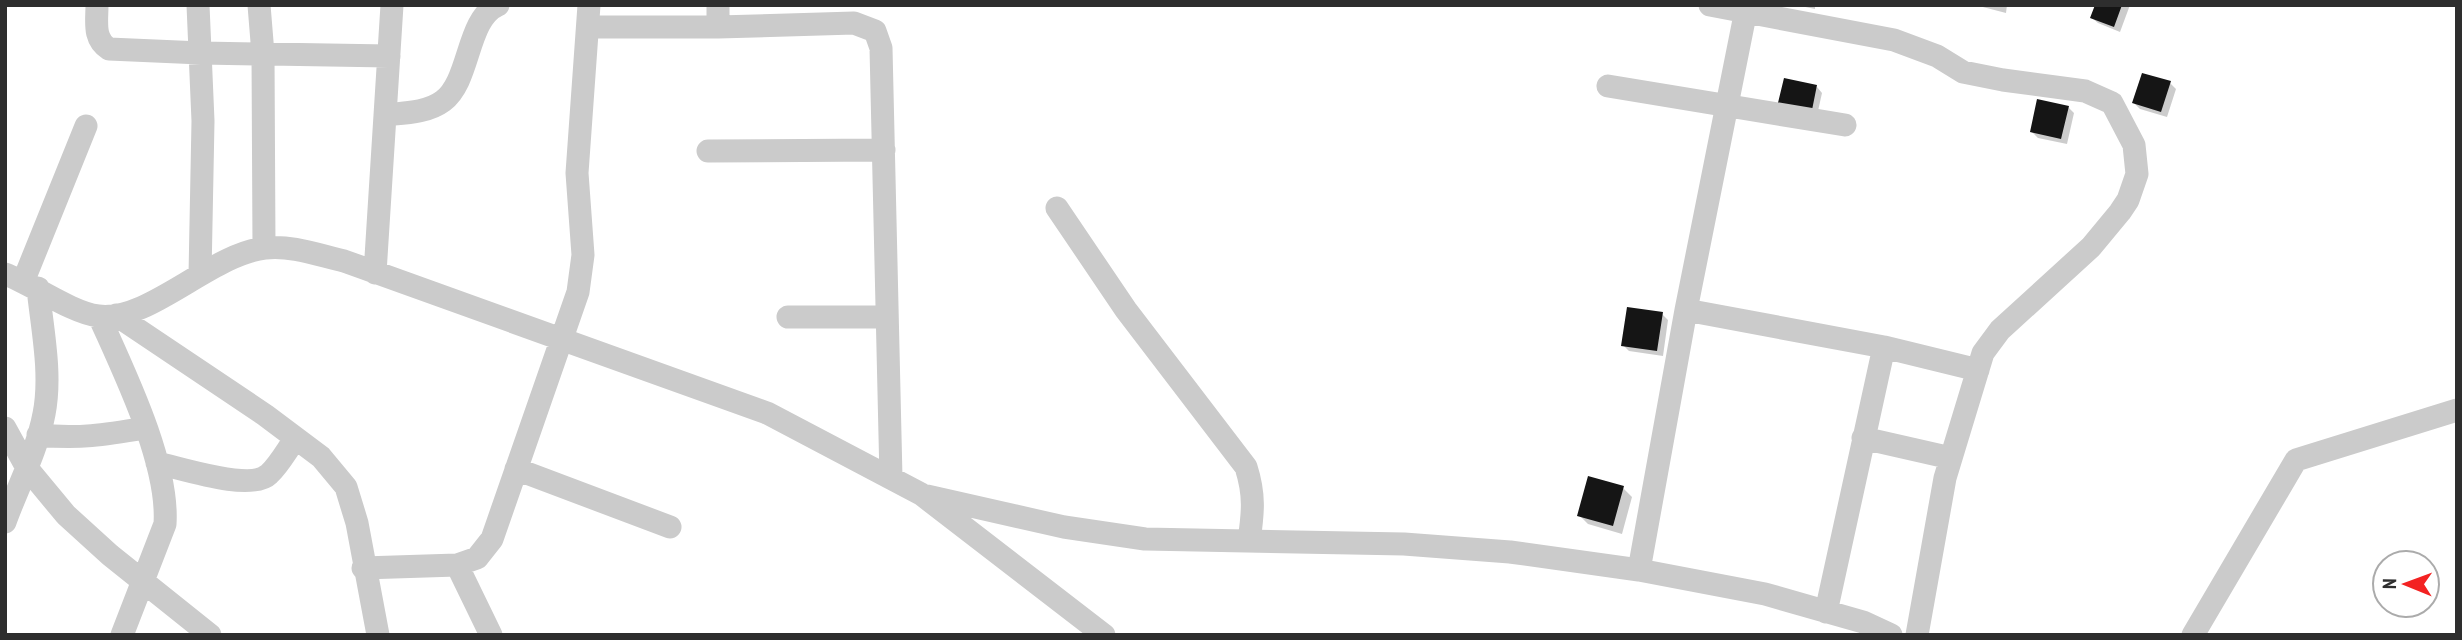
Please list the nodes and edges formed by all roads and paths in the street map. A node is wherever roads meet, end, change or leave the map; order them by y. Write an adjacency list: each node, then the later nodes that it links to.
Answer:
1 (97, 5): 10 (street)
2 (198, 5): 10 (street)
3 (260, 5): 11 (street)
4 (393, 5): 12 (street)
5 (498, 5): 15 (street)
6 (1710, 5): 7 (street)
7 (1747, 9): 14 (street); 31 (street)
8 (589, 16): 9 (street); 29 (street)
9 (718, 16): 18 (street)
10 (201, 53): 11 (street); 23 (street)
11 (263, 54): 12 (street); 21 (street)
12 (389, 56): 15 (street)
13 (1608, 86): 14 (street)
14 (1726, 105): 16 (street); 25 (street)
15 (385, 115): 22 (street)
16 (1845, 125)
17 (86, 126): 24 (street)
18 (884, 150): 19 (street); 28 (street)
19 (708, 151)
20 (1056, 208): 46 (street)
21 (264, 248): 22 (street); 23 (street)
22 (375, 273): 29 (street)
23 (200, 275): 26 (street)
24 (16, 280): 26 (street); 35 (street)
25 (1686, 310): 30 (street); 49 (street)
26 (108, 316): 34 (street); 36 (street)
27 (788, 317): 28 (street)
28 (887, 317): 42 (street)
29 (560, 339): 41 (street); 42 (street)
30 (1884, 347): 31 (street); 37 (street)
31 (1978, 370): 38 (street)
32 (2457, 410): 59 (street)
33 (5, 428): 40 (street)
34 (145, 428): 35 (street); 39 (street)
35 (38, 436): 40 (street)
36 (295, 439): 39 (street); 48 (street)
37 (1863, 439): 38 (street); 51 (street)
38 (1951, 458): 58 (street)
39 (157, 463): 50 (street)
40 (27, 468): 44 (street); 50 (street)
41 (516, 469): 45 (street); 47 (street)
42 (891, 478): 43 (street)
43 (921, 494): 46 (street); 52 (street)
44 (5, 522)
45 (670, 527)
46 (1249, 541): 49 (street)
47 (457, 565): 48 (street); 56 (street)
48 (363, 568): 55 (street)
49 (1639, 570): 51 (street)
50 (142, 580): 53 (street); 54 (street)
51 (1826, 612): 57 (street)
52 (1101, 634)
53 (122, 635)
54 (210, 635)
55 (378, 635)
56 (491, 635)
57 (1891, 635)
58 (1917, 635)
59 (2193, 635)

